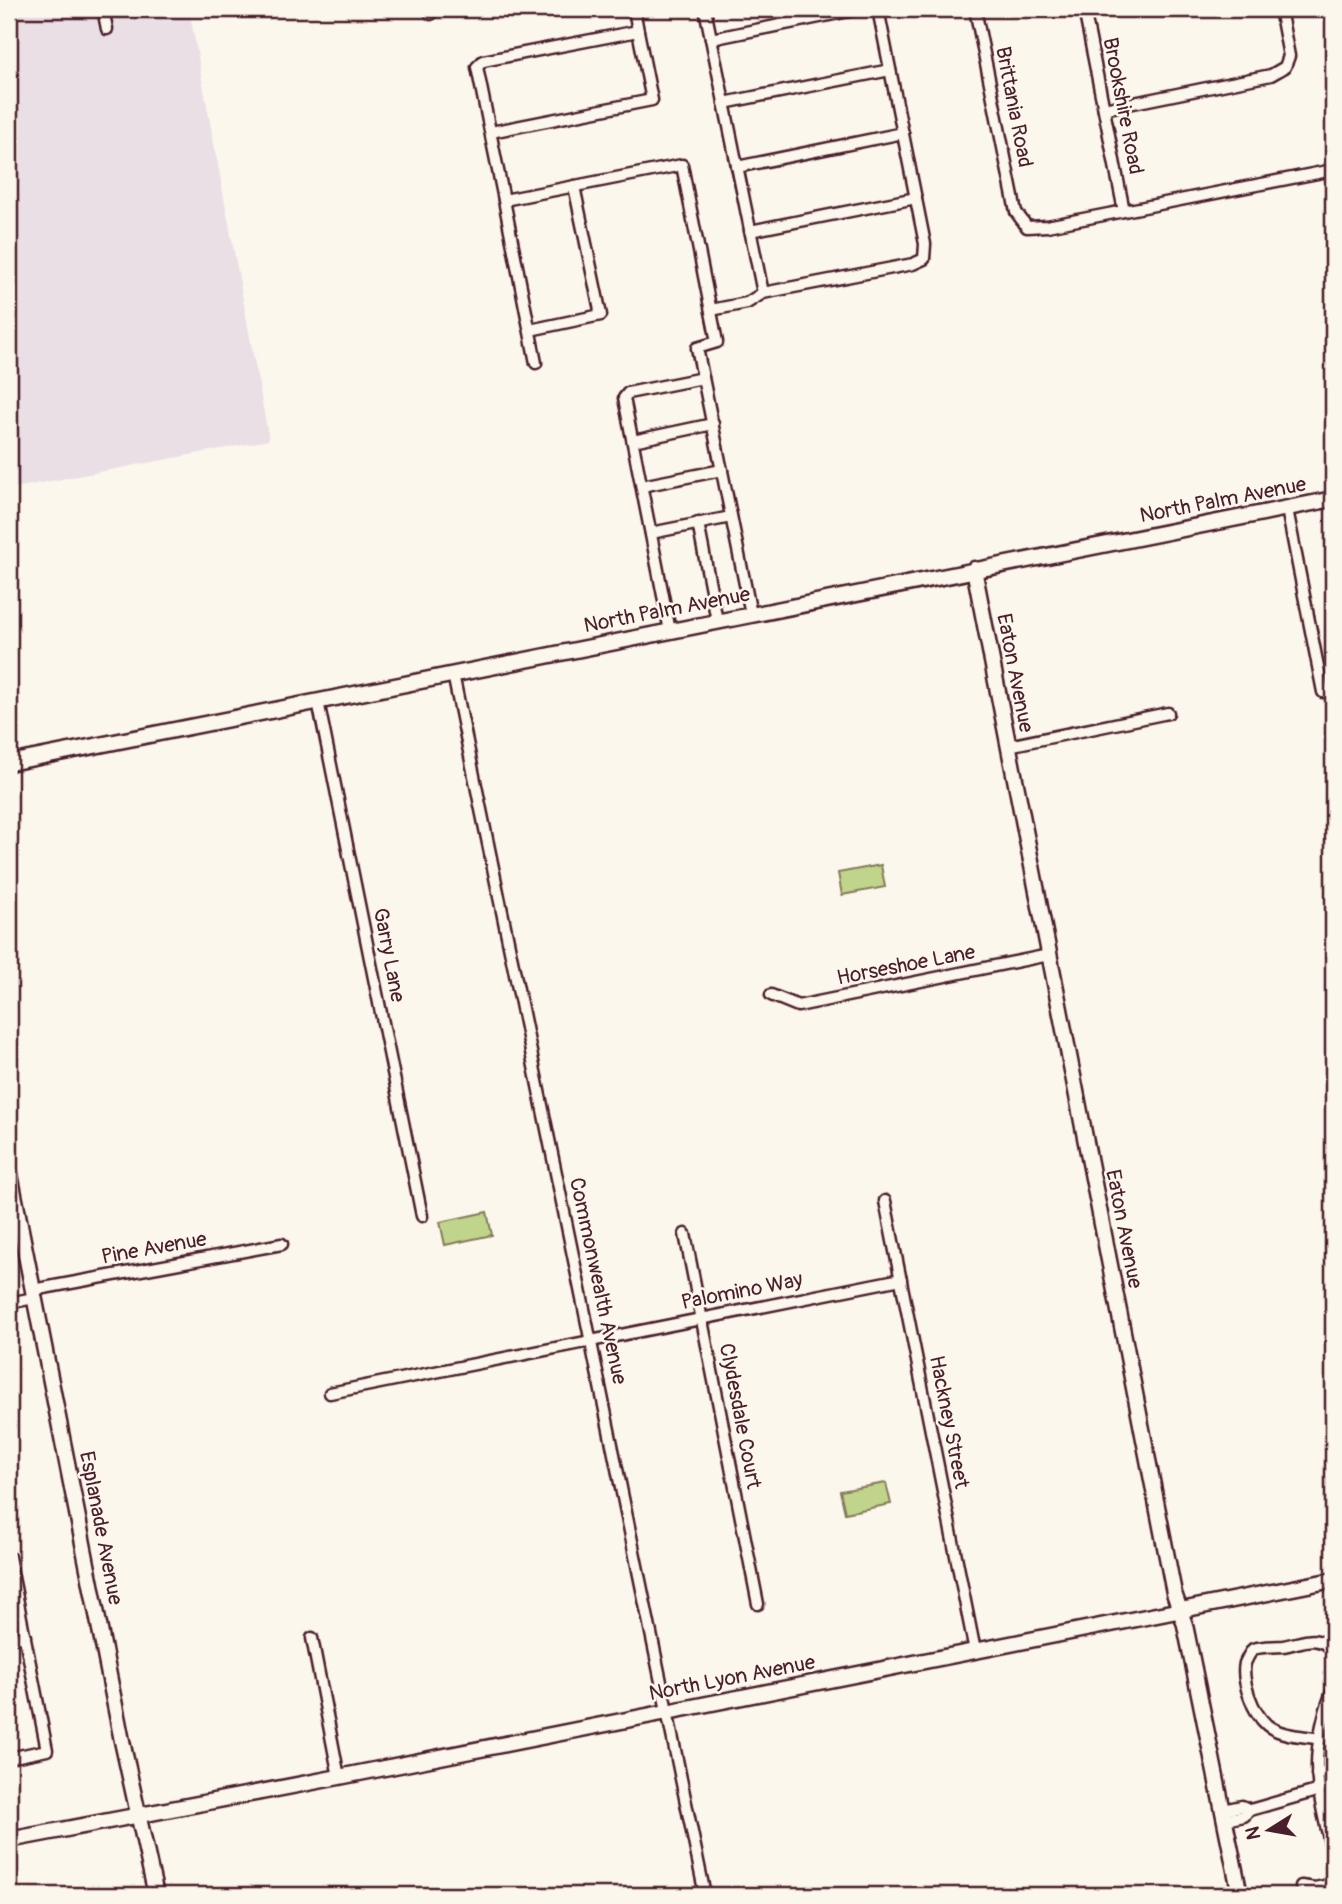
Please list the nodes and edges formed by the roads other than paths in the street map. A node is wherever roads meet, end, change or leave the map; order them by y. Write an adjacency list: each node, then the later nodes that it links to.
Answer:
1 (103, 9): 9 (street)
2 (634, 9): 10 (street)
3 (705, 9): 11 (street)
4 (859, 9): 11 (street)
5 (878, 9): 12 (street)
6 (975, 9): 22 (street, Brittania Road)
7 (1083, 9): 14 (street, Brookshire Road)
8 (1280, 9): 14 (street)
9 (107, 29)
10 (638, 31): 15 (street); 15 (street)
11 (711, 39): 13 (street)
12 (890, 70): 13 (street); 16 (street)
13 (724, 103): 17 (street)
14 (1104, 109): 22 (street, Brookshire Road)
15 (491, 132): 21 (street)
16 (903, 133): 17 (street); 20 (street)
17 (737, 167): 23 (street)
18 (1333, 170): 22 (street)
19 (574, 186): 21 (street); 25 (street); 26 (street)
20 (916, 198): 23 (street); 24 (street)
21 (504, 200): 26 (street)
22 (1124, 211)
23 (750, 230): 24 (street)
24 (763, 293): 25 (street)
25 (711, 310): 28 (street)
26 (530, 330): 27 (street)
27 (536, 363)
28 (703, 378): 29 (street); 30 (street)
29 (713, 424): 30 (street); 31 (street)
30 (633, 441): 32 (street)
31 (722, 470): 32 (street); 35 (street)
32 (642, 486): 37 (street)
33 (1333, 499): 34 (street, North Palm Avenue)
34 (1287, 509): 38 (street, North Palm Avenue); 43 (street)
35 (731, 517): 36 (street); 39 (street)
36 (698, 523): 37 (street); 40 (street)
37 (651, 533): 41 (street)
38 (974, 569): 39 (street, North Palm Avenue); 46 (street, Eaton Avenue)
39 (751, 614): 40 (street, North Palm Avenue)
40 (717, 621): 41 (street, North Palm Avenue)
41 (670, 631): 42 (street, North Palm Avenue)
42 (453, 674): 44 (street, North Palm Avenue); 59 (street, Commonwealth Avenue)
43 (1323, 692)
44 (318, 701): 47 (street, North Palm Avenue); 52 (street, Garry Lane)
45 (1168, 713): 46 (street)
46 (1008, 746): 48 (street, Eaton Avenue)
47 (9, 763)
48 (1049, 955): 49 (street, Horseshoe Lane); 64 (street, Eaton Avenue)
49 (771, 995)
50 (9, 1169): 56 (street, Esplanade Avenue)
51 (886, 1201): 55 (street, Hackney Street)
52 (422, 1216)
53 (685, 1234): 58 (street, Clydesdale Court)
54 (282, 1244): 56 (street, Pine Avenue)
55 (901, 1279): 58 (street, Palomino Way); 69 (street, Hackney Street)
56 (33, 1294): 57 (street, Pine Avenue); 79 (street, Esplanade Avenue)
57 (9, 1303)
58 (701, 1319): 59 (street, Palomino Way); 63 (street, Clydesdale Court)
59 (591, 1340): 60 (street, Palomino Way); 71 (street, Commonwealth Avenue)
60 (330, 1393)
61 (9, 1557): 65 (street)
62 (1333, 1580): 64 (street, North Lyon Avenue)
63 (758, 1604)
64 (1181, 1610): 69 (street, North Lyon Avenue); 78 (street, Eaton Avenue)
65 (25, 1636): 67 (street); 73 (street)
66 (312, 1638): 76 (street)
67 (9, 1639)
68 (1333, 1648): 72 (street)
69 (975, 1651): 71 (street, North Lyon Avenue)
70 (1333, 1690): 72 (street)
71 (668, 1712): 76 (street, North Lyon Avenue); 86 (street, Commonwealth Avenue)
72 (1321, 1739): 75 (street)
73 (9, 1758)
74 (1333, 1771): 75 (street)
75 (1317, 1774): 77 (street)
76 (339, 1777): 79 (street, North Lyon Avenue)
77 (1320, 1790): 78 (street); 80 (street)
78 (1224, 1815): 87 (street, Eaton Avenue)
79 (138, 1816): 81 (street, North Lyon Avenue); 85 (street, Esplanade Avenue)
80 (1331, 1833): 82 (street)
81 (9, 1840)
82 (1333, 1857)
83 (1333, 1884): 84 (street)
84 (1301, 1886)
85 (156, 1895)
86 (705, 1895)
87 (1240, 1895)

